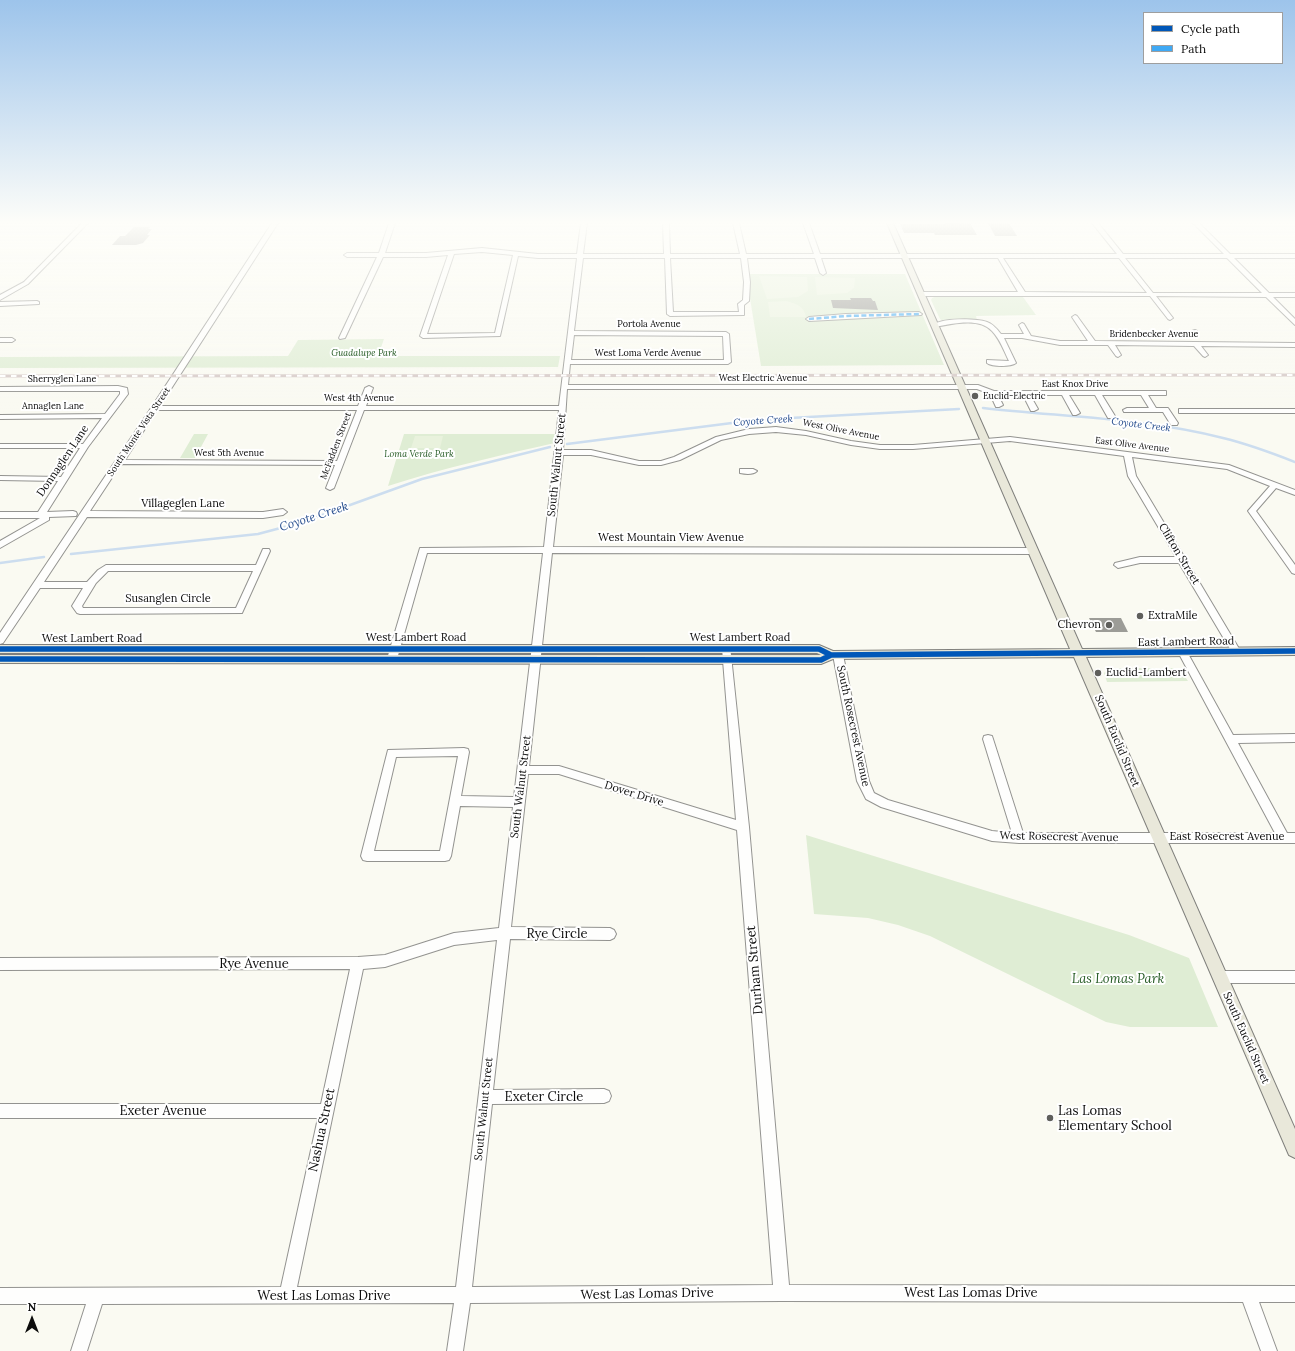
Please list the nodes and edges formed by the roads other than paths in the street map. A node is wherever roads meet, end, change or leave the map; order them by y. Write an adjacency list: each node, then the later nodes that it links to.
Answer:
1 (21, 286): 18 (street)
2 (235, 286): 57 (street, South Monte Vista Street)
3 (366, 286): 29 (street)
4 (440, 286): 5 (street)
5 (509, 286)
6 (576, 286): 28 (street, South Walnut Street)
7 (669, 286): 8 (street)
8 (746, 286)
9 (918, 286): 13 (main road, South Euclid Street)
10 (1018, 286): 14 (street)
11 (1145, 286): 15 (street)
12 (1258, 286): 16 (street)
13 (922, 294): 14 (street); 26 (main road, South Euclid Street)
14 (1023, 295): 15 (street)
15 (1152, 295): 16 (street); 23 (street)
16 (1267, 295): 17 (street); 25 (street)
17 (1295, 295)
18 (0, 298)
19 (37, 303): 20 (street)
20 (0, 304)
21 (919, 314): 24 (street)
22 (1075, 317): 35 (street)
23 (1170, 318)
24 (809, 319)
25 (1295, 323)
26 (935, 325): 30 (street); 46 (main road, South Euclid Street)
27 (1022, 325): 31 (street)
28 (571, 333): 43 (street, South Walnut Street); 44 (street, Portola Avenue)
29 (342, 338)
30 (1000, 338): 31 (street, Bridenbecker Avenue); 42 (street)
31 (1030, 338): 35 (street, Bridenbecker Avenue)
32 (0, 340): 33 (street)
33 (12, 340)
34 (1295, 341): 38 (street, Bridenbecker Avenue)
35 (1093, 343): 36 (street, Bridenbecker Avenue)
36 (1110, 343): 37 (street, Bridenbecker Avenue); 40 (street)
37 (1195, 343): 38 (street, Bridenbecker Avenue); 41 (street)
38 (1279, 343): 39 (street, Bridenbecker Avenue)
39 (1295, 344)
40 (1118, 355)
41 (1205, 355)
42 (989, 361)
43 (567, 362): 44 (street, West Loma Verde Avenue); 45 (street, South Walnut Street)
44 (728, 362)
45 (564, 387): 46 (street, West Electric Avenue); 59 (street, South Walnut Street)
46 (961, 387): 50 (street, East Knox Drive); 70 (main road, South Euclid Street)
47 (369, 388): 58 (street, McFadden Street)
48 (0, 389): 49 (street, Sherryglen Lane)
49 (124, 390): 66 (street, Donnaglen Lane)
50 (993, 393): 51 (street, East Knox Drive); 56 (street)
51 (1025, 393): 52 (street, East Knox Drive); 60 (street)
52 (1064, 393): 53 (street, East Knox Drive); 65 (street)
53 (1097, 393): 55 (street, East Knox Drive); 67 (street)
54 (1163, 393): 55 (street, East Knox Drive)
55 (1143, 394): 62 (street)
56 (999, 405)
57 (155, 408): 58 (street, West 4th Avenue); 75 (street, South Monte Vista Street)
58 (361, 408): 59 (street, West 4th Avenue); 76 (street, McFadden Street)
59 (563, 408): 73 (street, South Walnut Street)
60 (1034, 409)
61 (1126, 410): 62 (street)
62 (1154, 410): 69 (street)
63 (1182, 411): 64 (street)
64 (1295, 411)
65 (1076, 413)
66 (107, 416): 68 (street, Annaglen Lane); 72 (street, Donnaglen Lane)
67 (1111, 416)
68 (0, 417)
69 (1174, 423)
70 (984, 439): 73 (street, West Olive Avenue); 74 (street, East Olive Avenue); 92 (main road, South Euclid Street)
71 (0, 446): 72 (street)
72 (85, 446): 80 (street, Donnaglen Lane)
73 (560, 453): 90 (street, South Walnut Street)
74 (1127, 454): 81 (street, East Olive Avenue); 93 (street, Clifton Street)
75 (119, 462): 76 (street, West 5th Avenue); 87 (street, South Monte Vista Street)
76 (340, 463): 82 (street, McFadden Street)
77 (743, 471): 78 (street)
78 (753, 471)
79 (0, 478): 80 (street)
80 (63, 478): 85 (street, Donnaglen Lane)
81 (1275, 485): 83 (street, East Olive Avenue); 96 (street)
82 (330, 488)
83 (1295, 493)
84 (283, 512): 87 (street, Villageglen Lane)
85 (41, 514): 86 (street); 88 (street); 89 (street, Donnaglen Lane)
86 (73, 514)
87 (83, 514): 97 (street, South Monte Vista Street)
88 (0, 515)
89 (0, 545)
90 (548, 550): 92 (street, West Mountain View Avenue); 105 (street, West Mountain View Avenue); 106 (street, South Walnut Street)
91 (266, 551): 95 (street, Susanglen Circle)
92 (1032, 551): 104 (main road, South Euclid Street)
93 (1182, 560): 94 (street); 102 (street, Clifton Street)
94 (1118, 565)
95 (259, 568): 98 (street, Susanglen Circle); 98 (street, Susanglen Circle)
96 (1295, 571)
97 (37, 585): 98 (street); 99 (street, South Monte Vista Street)
98 (90, 585)
99 (0, 641)
100 (0, 649): 105 (main road, West Lambert Road)
101 (1183, 652): 102 (main road, East Lambert Road); 104 (main road, East Lambert Road); 110 (street)
102 (1236, 652): 103 (main road, East Lambert Road)
103 (1295, 652)
104 (1078, 653): 108 (main road, West Lambert Road); 118 (main road, South Euclid Street)
105 (394, 654): 106 (main road, West Lambert Road); 109 (main road, West Lambert Road)
106 (536, 654): 107 (main road, West Lambert Road); 113 (street, South Walnut Street)
107 (728, 654): 108 (main road, West Lambert Road); 117 (street, Durham Street)
108 (835, 654): 114 (street, South Rosecrest Avenue)
109 (0, 659)
110 (1230, 738): 111 (street); 120 (street)
111 (1295, 738)
112 (988, 739): 119 (street)
113 (524, 770): 116 (street, South Walnut Street); 117 (street, Dover Drive)
114 (870, 796): 119 (street, West Rosecrest Avenue)
115 (454, 801): 115 (street); 116 (street)
116 (520, 802): 121 (street, South Walnut Street)
117 (743, 827): 132 (street, Durham Street)
118 (1159, 837): 119 (street, West Rosecrest Avenue); 120 (street, East Rosecrest Avenue); 125 (main road, South Euclid Street)
119 (1019, 838)
120 (1290, 838)
121 (504, 934): 122 (street, Rye Circle); 123 (street, Rye Avenue); 128 (street, South Walnut Street)
122 (610, 934)
123 (358, 963): 124 (street, Rye Avenue); 130 (street, Nashua Street)
124 (0, 964)
125 (1220, 977): 126 (street); 131 (main road, South Euclid Street)
126 (1295, 977)
127 (604, 1096): 128 (street, Exeter Circle)
128 (485, 1097): 135 (street, South Walnut Street)
129 (0, 1111): 130 (street, Exeter Avenue)
130 (326, 1111): 137 (street, Nashua Street)
131 (1295, 1149)
132 (782, 1292): 133 (street, West Las Lomas Drive); 135 (street, West Las Lomas Drive)
133 (1248, 1294): 134 (street, West Las Lomas Drive); 141 (street)
134 (1295, 1294)
135 (463, 1295): 137 (street, West Las Lomas Drive); 140 (street, South Walnut Street)
136 (0, 1296): 138 (street, West Las Lomas Drive)
137 (287, 1296): 138 (street, West Las Lomas Drive)
138 (96, 1297): 139 (street)
139 (79, 1351)
140 (455, 1351)
141 (1269, 1351)

